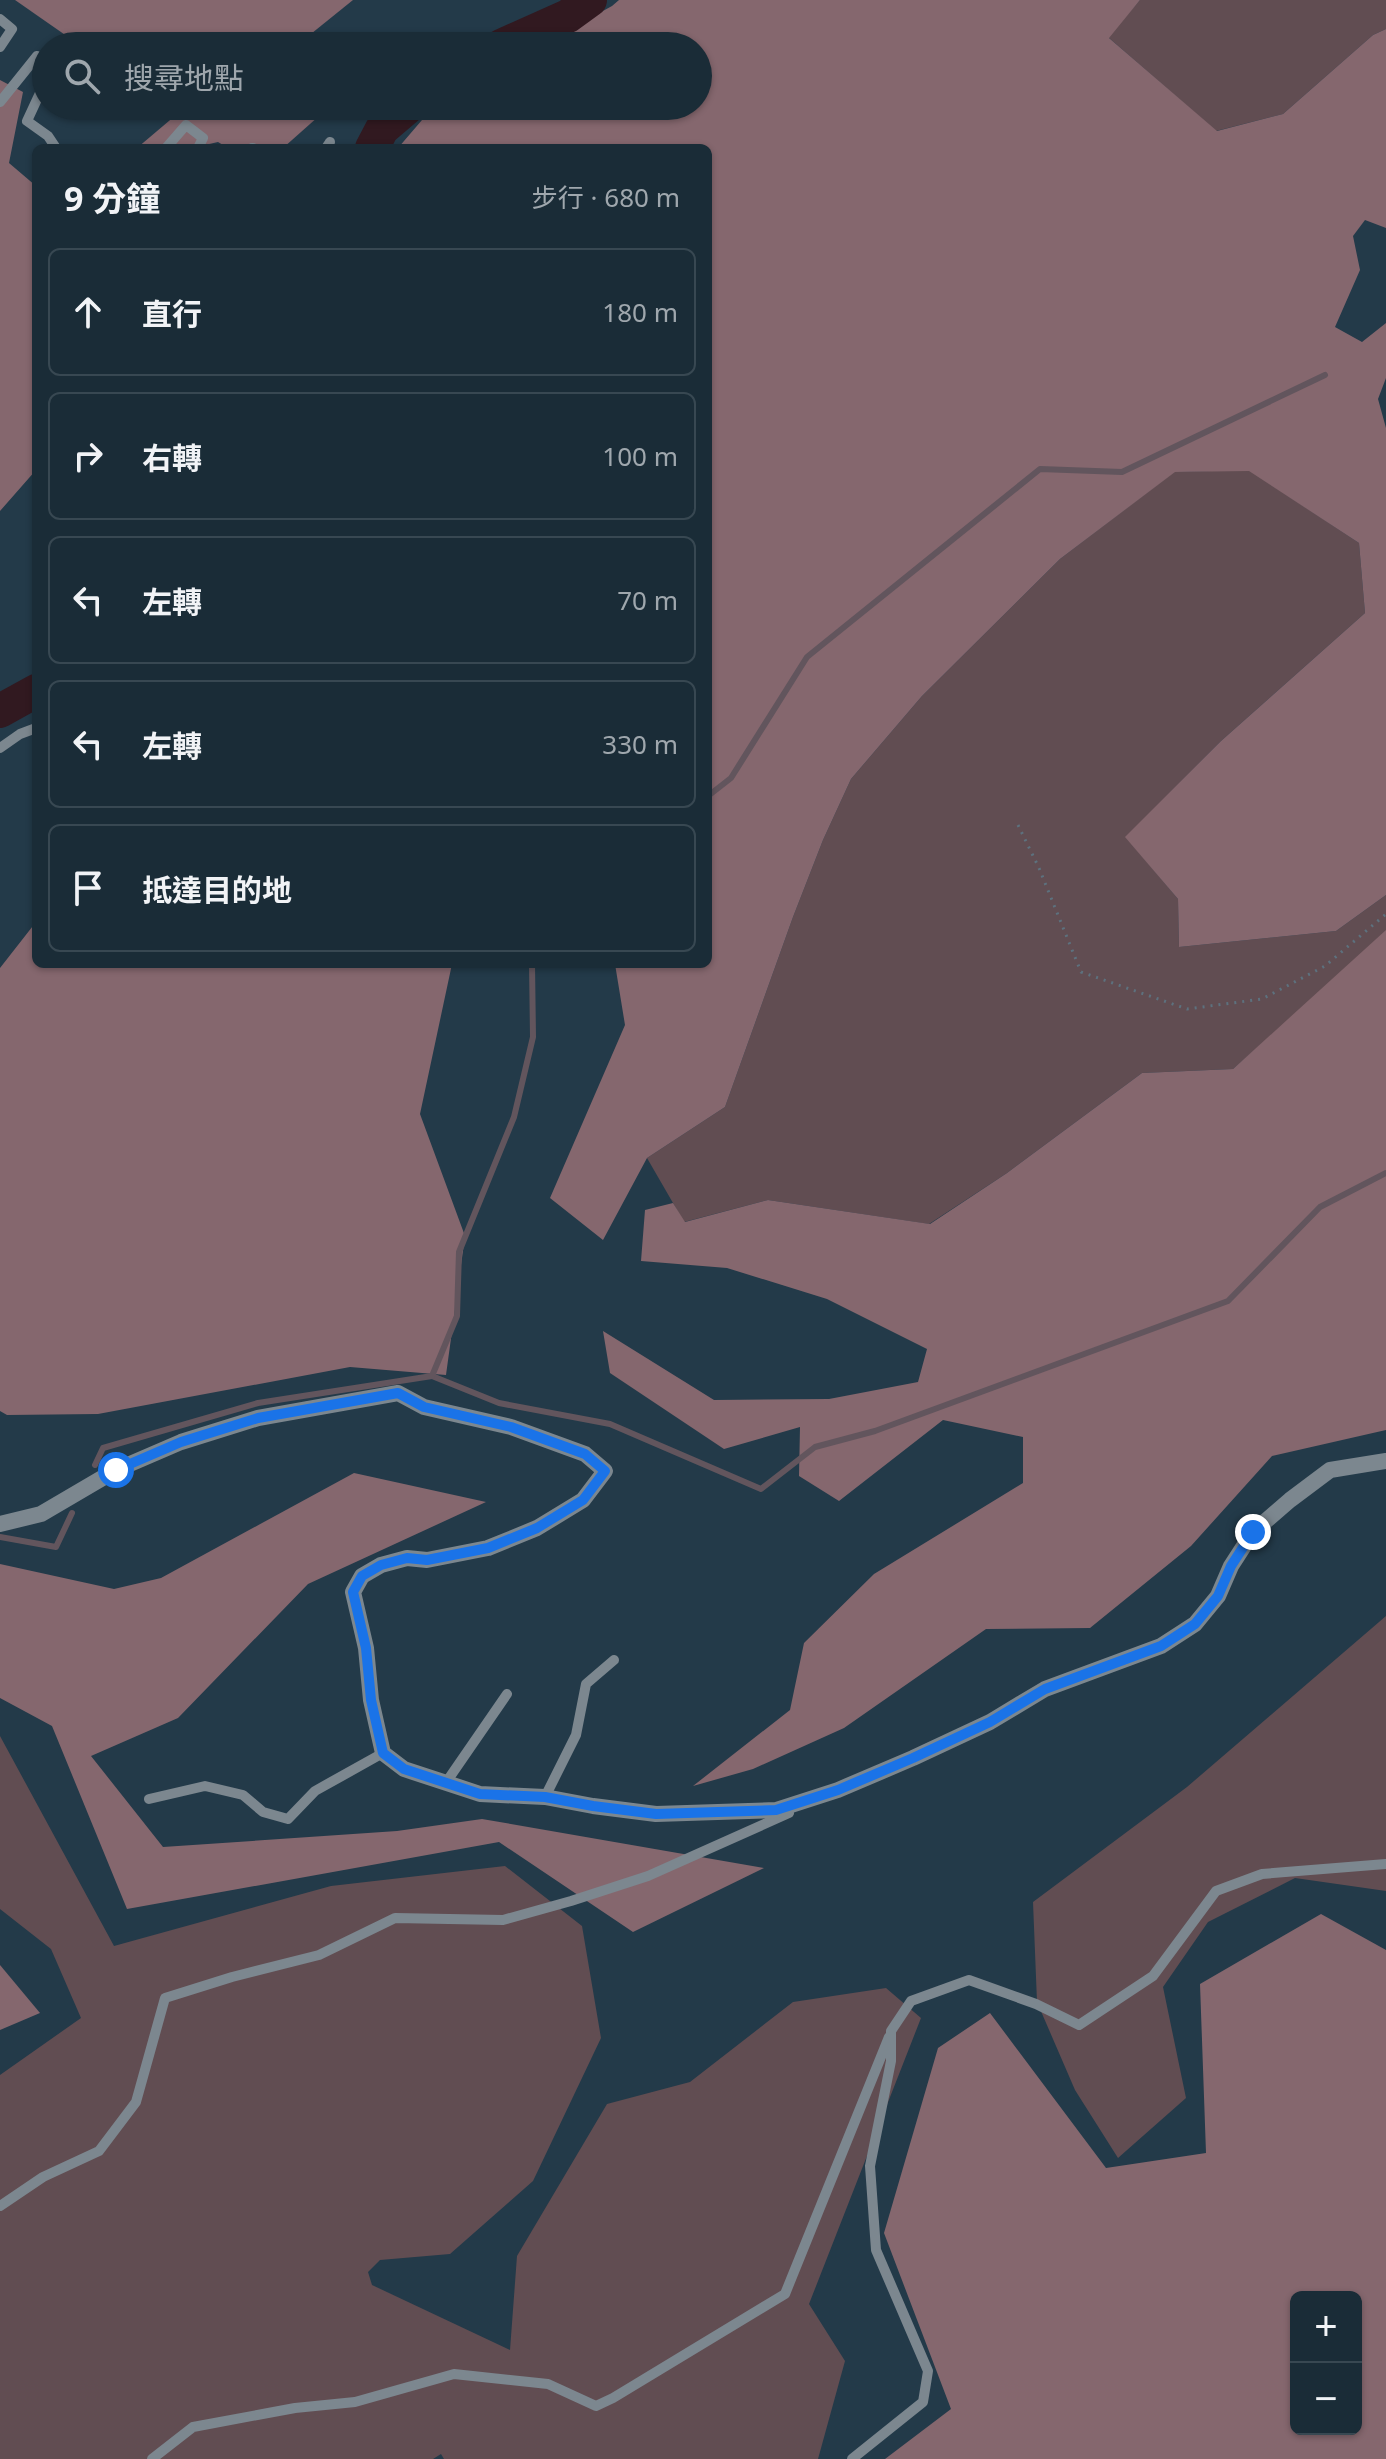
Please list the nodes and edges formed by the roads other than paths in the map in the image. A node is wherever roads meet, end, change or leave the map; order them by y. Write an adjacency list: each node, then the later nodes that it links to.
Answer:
1 (0, 19): 2 (lane)
2 (0, 47)
3 (32, 62): 4 (lane)
4 (0, 102)
5 (32, 110): 6 (lane)
6 (53, 144)
7 (169, 144): 8 (lane)
8 (200, 144)
9 (32, 730): 10 (lane)
10 (0, 748)
11 (1386, 1461): 17 (street)
12 (0, 1524): 15 (street)
13 (614, 1660): 18 (lane)
14 (507, 1694): 16 (lane)
15 (383, 1753): 16 (street); 19 (lane)
16 (445, 1784): 18 (street)
17 (838, 1790): 18 (street); 22 (lane)
18 (545, 1797)
19 (149, 1799)
20 (1386, 1864): 21 (lane)
21 (891, 2031): 23 (lane); 24 (lane)
22 (0, 2206)
23 (152, 2459)
24 (852, 2459)

